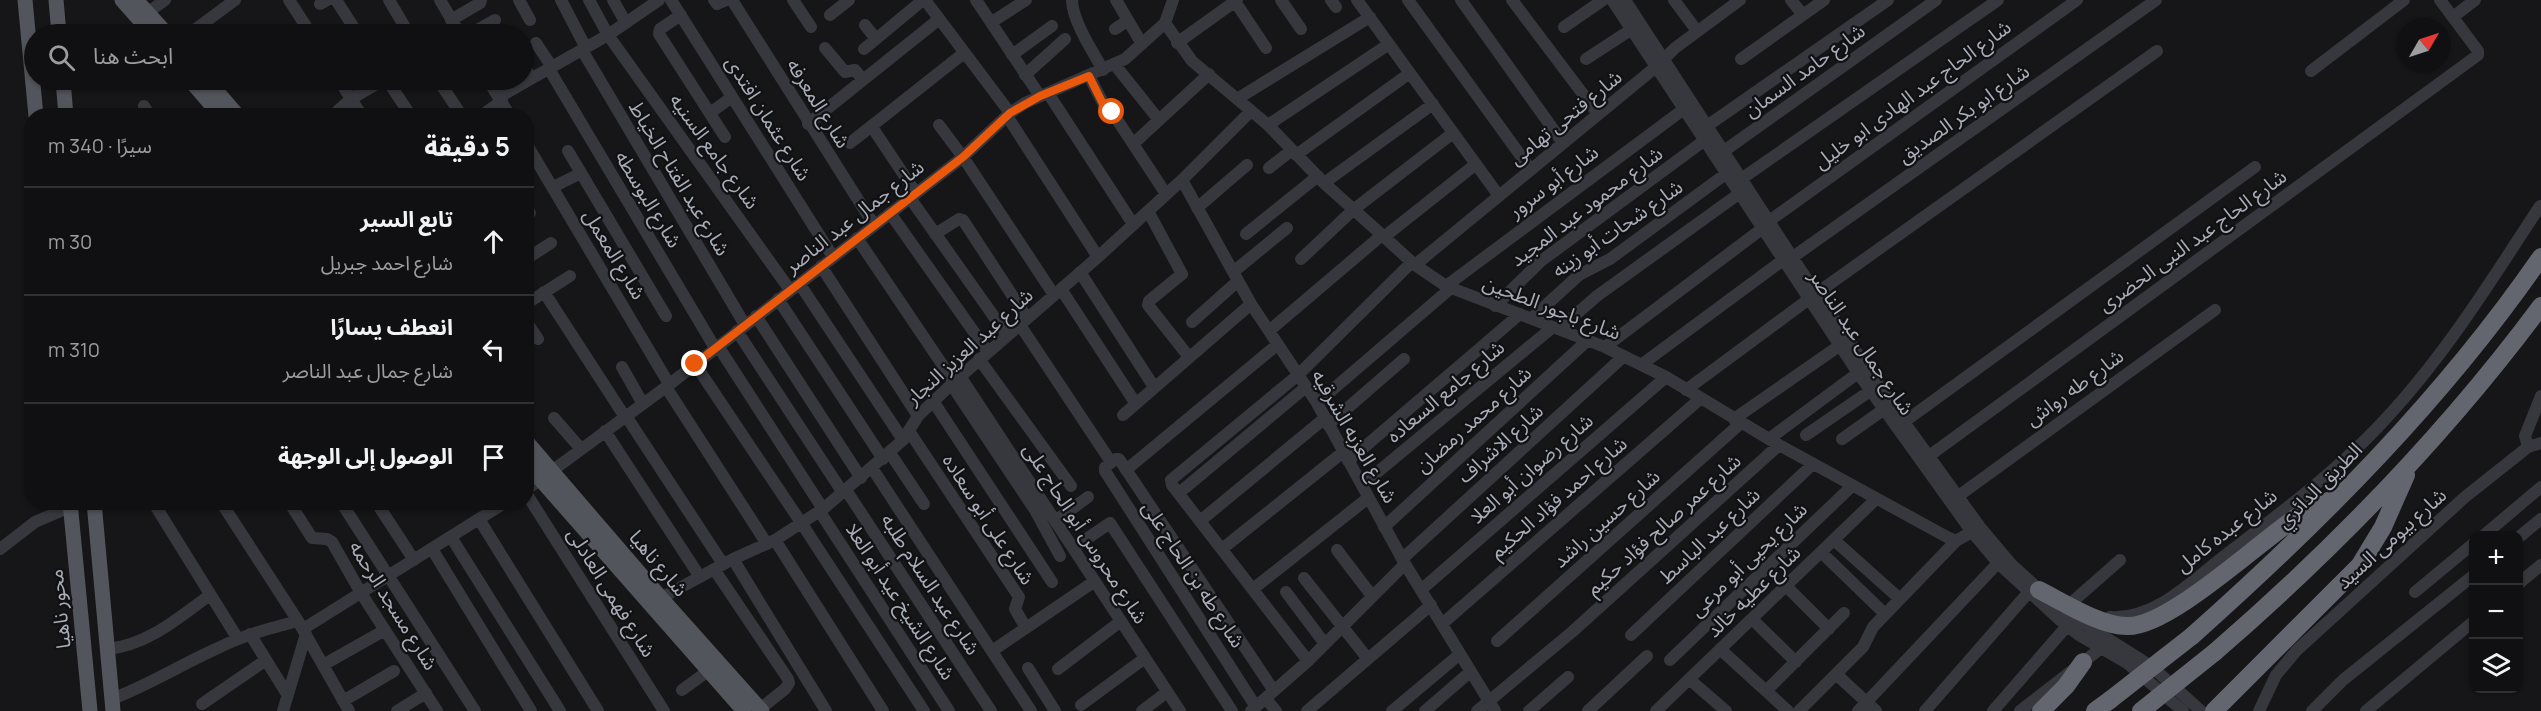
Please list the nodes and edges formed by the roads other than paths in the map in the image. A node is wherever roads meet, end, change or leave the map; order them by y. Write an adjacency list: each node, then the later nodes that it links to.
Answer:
1 (26, 0): 64 (main road)
2 (56, 0): 65 (main road)
3 (122, 0): 53 (main road)
4 (136, 0): 53 (main road)
5 (165, 0): 53 (street)
6 (235, 0): 68 (street)
7 (289, 0): 69 (street)
8 (336, 0): 70 (street)
9 (389, 0): 71 (street)
10 (440, 0): 56 (street)
11 (481, 0): 56 (street)
12 (519, 0): 58 (street)
13 (561, 0): 91 (street, شارع عبد الفتاح الخياط)
14 (589, 0): 82 (street, شارع جامع السنيه)
15 (613, 0): 62 (street)
16 (659, 0): 62 (street)
17 (671, 0): 50 (street, شارع عثمان افتدى)
18 (714, 0): 19 (street)
19 (726, 0)
20 (732, 0): 141 (street, شارع المعرفه)
21 (793, 0): 76 (street)
22 (849, 0): 51 (street)
23 (924, 0): 59 (street); 83 (street)
24 (976, 0): 61 (street)
25 (1026, 0): 61 (street)
26 (1072, 0): 101 (street)
27 (1116, 0): 60 (street)
28 (1173, 0): 63 (street, شارع جمال عبد الناصر)
29 (1281, 0): 79 (street)
30 (1358, 0): 54 (street)
31 (1408, 0): 161 (street)
32 (1461, 0): 150 (street)
33 (1512, 0): 139 (street)
34 (1603, 0): 77 (street)
35 (1612, 0): 80 (street, شارع جمال عبد الناصر)
36 (1625, 0): 98 (street, شارع جمال عبد الناصر)
37 (1674, 0): 81 (street)
38 (1740, 0): 81 (street, شارع فتحى تهامى)
39 (1791, 0): 52 (street)
40 (1824, 0): 52 (street)
41 (1888, 0): 144 (street)
42 (1936, 0): 153 (street, شارع حامد السمان)
43 (1998, 0): 166 (street, شارع جامع السعاده)
44 (2077, 0): 177 (street, شارع الحاج عبد الهادى ابو خليل)
45 (2156, 0): 190 (street, شارع ابو بكر الصديق)
46 (2404, 0): 102 (street)
47 (2440, 0): 55 (street)
48 (2475, 0): 55 (street)
49 (1235, 1): 86 (street); 90 (street)
50 (681, 15): 120 (street, شارع عثمان افتدى); 137 (street)
51 (830, 15)
52 (1803, 15): 97 (street)
53 (143, 16): 66 (main road); 67 (main road)
54 (1370, 17): 88 (street); 123 (street)
55 (2453, 17): 263 (street, شارع الحاج عبد النبى الحضرى)
56 (451, 20): 72 (street)
57 (495, 20): 73 (street)
58 (530, 20)
59 (939, 20): 94 (street); 108 (street)
60 (1127, 21): 78 (street); 87 (street)
61 (992, 22): 95 (street)
62 (626, 23): 82 (street)
63 (1165, 23): 86 (street, شارع باجور الطحين); 87 (street, شارع جمال عبد الناصر)
64 (28, 24)
65 (58, 24)
66 (147, 24)
67 (154, 24)
68 (203, 24)
69 (305, 24)
70 (352, 24)
71 (403, 24)
72 (454, 24)
73 (488, 24)
74 (865, 25): 83 (street)
75 (1052, 26): 95 (street)
76 (811, 27)
77 (1564, 27)
78 (1115, 29)
79 (1301, 29)
80 (1632, 29): 96 (street); 98 (street, شارع جمال عبد الناصر)
81 (1697, 31): 98 (street, شارع فتحى تهامى)
82 (608, 35): 91 (street); 196 (street, شارع جامع السنيه)
83 (876, 39): 92 (street)
84 (1065, 39): 105 (street)
85 (536, 43): 100 (street, شارع البوسطه)
86 (1177, 43): 104 (street, شارع باجور الطحين)
87 (1142, 44): 99 (street, شارع جمال عبد الناصر)
88 (1389, 44): 103 (street); 143 (street)
89 (825, 48): 108 (street)
90 (1266, 48)
91 (584, 49): 100 (street); 212 (street, شارع عبد الفتاح الخياط)
92 (864, 49)
93 (2157, 51): 200 (street)
94 (964, 53): 138 (street); 145 (street)
95 (1012, 55): 105 (street)
96 (1586, 59)
97 (1741, 59)
98 (1660, 62): 135 (street, شارع جمال عبد الناصر); 139 (street, شارع فتحى تهامى); 144 (street, شارع جمال عبد الناصر)
99 (1115, 65): 101 (street, شارع جمال عبد الناصر); 140 (street)
100 (550, 68): 107 (street); 221 (street, شارع البوسطه)
101 (1103, 70): 106 (street, شارع جمال عبد الناصر)
102 (2311, 71)
103 (1410, 73): 124 (street); 154 (street)
104 (1209, 74): 123 (street, شارع باجور الطحين); 140 (street)
105 (1025, 75): 119 (street)
106 (1089, 76): 119 (street, شارع جمال عبد الناصر); 151 (street)
107 (534, 77)
108 (863, 80): 141 (street)
109 (34, 90): 125 (main road)
110 (64, 90): 126 (main road)
111 (198, 90): 127 (main road)
112 (216, 90): 128 (main road)
113 (345, 90): 121 (street)
114 (367, 90): 121 (street)
115 (392, 90): 131 (street)
116 (445, 90): 132 (street)
117 (494, 90): 122 (street)
118 (514, 90): 122 (street)
119 (1044, 94): 138 (street, شارع جمال عبد الناصر); 176 (street)
120 (732, 97): 137 (street); 186 (street, شارع عثمان افتدى)
121 (351, 99): 129 (street); 130 (street)
122 (500, 99): 133 (street); 134 (street)
123 (1237, 99): 136 (street, شارع باجور الطحين)
124 (1433, 104): 146 (street); 165 (street)
125 (35, 108)
126 (65, 108)
127 (213, 108)
128 (231, 108)
129 (341, 108)
130 (357, 108)
131 (405, 108)
132 (457, 108)
133 (490, 108)
134 (505, 108)
135 (1684, 109): 148 (street, شارع جمال عبد الناصر); 197 (street, شارع أبو سرور)
136 (1251, 111): 143 (street, شارع باجور الطحين); 164 (street, شارع عبد العزيز النجار)
137 (710, 113): 147 (street)
138 (1008, 114): 156 (street, شارع جمال عبد الناصر); 187 (street)
139 (1598, 114): 150 (street, شارع فتحى تهامى)
140 (1159, 120): 151 (street)
141 (808, 124): 178 (street, شارع المعرفه)
142 (939, 125): 156 (street)
143 (1268, 125): 154 (street, شارع باجور الطحين)
144 (1707, 126): 153 (street, شارع جمال عبد الناصر)
145 (872, 127): 149 (street); 169 (street)
146 (1453, 133): 157 (street); 173 (street)
147 (725, 137)
148 (1705, 140): 163 (street, شارع جمال عبد الناصر); 204 (street, شارع محمود عبد المجيد)
149 (850, 143)
150 (1563, 143): 161 (street, شارع فتحى تهامى)
151 (1133, 144): 168 (street)
152 (568, 151): 162 (street)
153 (1724, 151): 166 (street, شارع جمال عبد الناصر)
154 (1294, 152): 160 (street); 165 (street, شارع باجور الطحين)
155 (534, 157): 167 (street, شارع المعمل)
156 (963, 157): 169 (street, شارع جمال عبد الناصر); 199 (street)
157 (1476, 164): 170 (street); 182 (street)
158 (1247, 165): 172 (street)
159 (2255, 167): 252 (street)
160 (1269, 168)
161 (1531, 170): 170 (street, شارع فتحى تهامى)
162 (581, 173): 167 (street); 207 (street)
163 (1727, 173): 166 (street, شارع جمال عبد الناصر); 209 (street, شارع شحات أبو زينه)
164 (1182, 180): 168 (street, شارع عبد العزيز النجار); 172 (street, شارع العزبه الشرقيه)
165 (1321, 180): 173 (street, شارع باجور الطحين); 181 (street)
166 (1739, 185): 177 (street, شارع جمال عبد الناصر); 213 (street, شارع جامع السعاده)
167 (552, 187): 234 (street, شارع المعمل)
168 (1166, 194): 174 (street, شارع عبد العزيز النجار)
169 (913, 195): 175 (street, شارع جمال عبد الناصر); 180 (street)
170 (1499, 196): 191 (street, شارع فتحى تهامى)
171 (2540, 206): 342 (street, شارع عبده كامل)
172 (1197, 208): 195 (street, شارع العزبه الشرقيه)
173 (1353, 210): 182 (street, شارع باجور الطحين); 189 (street)
174 (1148, 211): 176 (street, شارع عبد العزيز النجار); 225 (street)
175 (890, 213): 178 (street, شارع جمال عبد الناصر); 223 (street)
176 (1133, 224): 187 (street, شارع عبد العزيز النجار)
177 (1766, 224): 190 (street, شارع جمال عبد الناصر); 222 (street, شارع الحاج عبد الهادى ابو خليل)
178 (874, 225): 183 (street, شارع جمال عبد الناصر)
179 (1287, 228): 195 (street)
180 (935, 234): 210 (street); 216 (street)
181 (1246, 234)
182 (1383, 236): 191 (street, شارع باجور الطحين); 214 (street)
183 (857, 238): 186 (street, شارع جمال عبد الناصر); 233 (street)
184 (551, 243): 185 (street)
185 (534, 254)
186 (833, 257): 192 (street, شارع جمال عبد الناصر)
187 (1098, 257): 193 (street, شارع عبد العزيز النجار)
188 (2541, 257): 280 (highway, الطريق الدائري)
189 (1301, 259)
190 (1788, 259): 200 (street, شارع جمال عبد الناصر); 228 (street, شارع ابو بكر الصديق)
191 (1413, 263): 197 (street, شارع باجور الطحين); 231 (street, شارع فتحى تهامى)
192 (821, 266): 196 (street, شارع جمال عبد الناصر); 248 (street)
193 (1080, 272): 199 (street, شارع عبد العزيز النجار); 235 (street)
194 (570, 276): 198 (street)
195 (1236, 277): 203 (street, شارع العزبه الشرقيه); 211 (street)
196 (795, 286): 202 (street, شارع جمال عبد الناصر); 255 (street, شارع جامع السنيه)
197 (1449, 287): 204 (street, شارع باجور الطحين); 244 (street, شارع أبو سرور)
198 (544, 292): 201 (street); 247 (street)
199 (1057, 292): 210 (street, شارع عبد العزيز النجار); 243 (street)
200 (1813, 296): 220 (street, شارع جمال عبد الناصر); 237 (street); 252 (street, شارع جمال عبد الناصر)
201 (534, 299)
202 (778, 299): 208 (street, شارع جمال عبد الناصر); 262 (street)
203 (1251, 304): 214 (street, شارع العزبه الشرقيه); 225 (street)
204 (1495, 306): 209 (street, شارع باجور الطحين)
205 (2541, 306): 266 (highway)
206 (2215, 310): 282 (street, شارع طه رواش)
207 (666, 316)
208 (756, 316): 212 (street, شارع جمال عبد الناصر); 272 (street)
209 (1526, 316): 213 (street, شارع باجور الطحين); 264 (street, شارع شحات أبو زينه)
210 (1024, 321): 216 (street, شارع عبد العزيز النجار); 265 (street)
211 (1192, 322)
212 (741, 328): 221 (street, شارع جمال عبد الناصر); 278 (street, شارع عبد الفتاح الخياط)
213 (1556, 328): 218 (street, شارع باجور الطحين); 274 (street, شارع جامع السعاده)
214 (1269, 331): 219 (street, شارع العزبه الشرقيه)
215 (534, 333): 217 (street)
216 (1007, 335): 223 (street, شارع عبد العزيز النجار)
217 (538, 339)
218 (1588, 340): 222 (street, شارع باجور الطحين); 302 (street, شارع محمد رمضان)
219 (1278, 344): 231 (street, شارع العزبه الشرقيه); 270 (street)
220 (1839, 346): 230 (street, شارع جمال عبد الناصر); 250 (street, شارع حسين راشد)
221 (716, 347): 227 (street, شارع جمال عبد الناصر); 296 (street, شارع البوسطه)
222 (1605, 347): 224 (street, شارع باجور الطحين)
223 (984, 355): 233 (street, شارع عبد العزيز النجار); 275 (street)
224 (1624, 356): 228 (street, شارع باجور الطحين); 320 (street, شارع الاشراف)
225 (1189, 357): 235 (street)
226 (1404, 359): 251 (street)
227 (695, 364): 234 (street, شارع جمال عبد الناصر); 301 (street)
228 (1641, 364): 232 (street, شارع باجور الطحين)
229 (622, 368): 242 (street)
230 (1858, 373): 238 (street, شارع جمال عبد الناصر); 257 (street, شارع عمر صالح فؤاد حكيم)
231 (1298, 375): 236 (street, شارع العزبه الشرقيه); 279 (street)
232 (1666, 377): 237 (street, شارع باجور الطحين); 334 (street, شارع رضوان أبو العلا)
233 (955, 381): 241 (street, شارع عبد العزيز النجار); 299 (street, شارع محروس أبو الحاج على); 317 (street)
234 (667, 386): 242 (street, شارع جمال عبد الناصر); 309 (street, شارع المعمل)
235 (1154, 387): 243 (street)
236 (1306, 387): 244 (street, شارع العزبه الشرقيه); 279 (street)
237 (1686, 390): 240 (street, شارع باجور الطحين)
238 (1870, 391): 245 (street, شارع جمال عبد الناصر); 254 (street)
239 (2541, 396): 259 (street)
240 (1700, 399): 250 (street, شارع باجور الطحين); 348 (street, شارع احمد فؤاد الحكيم)
241 (933, 402): 248 (street, شارع عبد العزيز النجار); 330 (street)
242 (643, 404): 247 (street, شارع جمال عبد الناصر)
243 (1136, 404): 246 (street)
244 (1317, 404): 251 (street, شارع العزبه الشرقيه)
245 (1883, 410): 256 (street); 303 (street, شارع جمال عبد الناصر)
246 (1123, 415)
247 (626, 416): 253 (street, شارع جمال عبد الناصر); 322 (street)
248 (918, 416): 255 (street, شارع عبد العزيز النجار)
249 (554, 418): 260 (street)
250 (1738, 421): 257 (street, شارع باجور الطحين); 359 (street, شارع حسين راشد)
251 (1326, 422): 264 (street, شارع العزبه الشرقيه); 300 (street)
252 (1904, 422): 263 (street, شارع جمال عبد الناصر)
253 (605, 431): 260 (street, شارع جمال عبد الناصر); 325 (street)
254 (1806, 435)
255 (906, 436): 262 (street, شارع عبد العزيز النجار); 353 (street, شارع على أبو سعاده)
256 (1842, 439)
257 (1774, 442): 267 (street, شارع باجور الطحين); 394 (street, شارع عمر صالح فؤاد حكيم)
258 (2541, 443): 259 (street)
259 (2528, 447): 438 (street, شارع بيومى السيد)
260 (581, 449): 271 (street, شارع جمال عبد الناصر)
261 (534, 454): 271 (main road, شارع ناهيا)
262 (887, 456): 269 (street, شارع عبد العزيز النجار); 286 (street)
263 (1929, 456): 282 (street, شارع جمال عبد الناصر)
264 (1345, 457): 274 (street, شارع العزبه الشرقيه); 314 (street, شارع شحات أبو زينه)
265 (1111, 462): 270 (street); 396 (street, شارع طه بن الحاج على)
266 (2411, 463): 434 (highway, bridge); 437 (highway)
267 (1813, 464): 276 (street, شارع باجور الطحين); 357 (street, شارع عبد الباسط)
268 (534, 467): 271 (main road, شارع ناهيا)
269 (872, 468): 272 (street, شارع عبد العزيز النجار); 364 (street)
270 (1126, 470): 389 (street)
271 (547, 474): 273 (street, شارع جمال عبد الناصر); 340 (main road, شارع ناهيا); 379 (main road, شارع ناهيا)
272 (861, 478): 278 (street, شارع عبد العزيز النجار)
273 (534, 485)
274 (1362, 485): 283 (street, شارع العزبه الشرقيه)
275 (1071, 486)
276 (1852, 486): 284 (street, شارع باجور الطحين); 371 (street, شارع يحيى أبو مرعى)
277 (2541, 488): 304 (street)
278 (844, 492): 296 (street, شارع عبد العزيز النجار); 413 (street, شارع عبد السلام طلبه)
279 (1179, 493): 300 (street)
280 (2343, 494): 332 (highway); 433 (highway, الطريق الدائري, bridge)
281 (1088, 497): 299 (street)
282 (1957, 497): 303 (street, شارع جمال عبد الناصر)
283 (1368, 498): 302 (street, شارع العزبه الشرقيه); 333 (street)
284 (1876, 499): 307 (street, شارع عطيه خالد); 308 (street, شارع باجور الطحين)
285 (534, 504): 407 (street, شارع فهمى العادلى)
286 (924, 504)
287 (60, 510): 312 (street)
288 (70, 510): 399 (main road, محور ناهيا)
289 (95, 510): 363 (main road)
290 (158, 510): 338 (street)
291 (226, 510): 352 (street)
292 (294, 510): 337 (street, شارع مسجد الرحمه)
293 (346, 510): 324 (street)
294 (381, 510): 318 (street)
295 (493, 510): 297 (street)
296 (821, 511): 301 (street, شارع عبد العزيز النجار); 412 (street, شارع الشيخ عيد أبو العلا)
297 (479, 519): 306 (street); 406 (street)
298 (2541, 519): 305 (street)
299 (1055, 521): 311 (street, شارع محروس أبو الحاج على)
300 (1200, 521): 314 (street)
301 (802, 524): 309 (street, شارع عبد العزيز النجار); 411 (street)
302 (1384, 526): 320 (street, شارع العزبه الشرقيه)
303 (1976, 530): 308 (street); 321 (street, شارع جمال عبد الناصر); 332 (street, شارع جمال عبد الناصر)
304 (2489, 531)
305 (2523, 534)
306 (451, 537): 313 (street); 405 (street)
307 (1834, 540): 316 (street, شارع عطيه خالد); 341 (street)
308 (1956, 540): 341 (street)
309 (771, 542): 322 (street, شارع عبد العزيز النجار); 410 (street, شارع المعمل)
310 (2469, 547): 336 (street)
311 (1073, 548): 329 (street, شارع محروس أبو الحاج على); 418 (street)
312 (0, 549)
313 (432, 549): 318 (street); 404 (street)
314 (1222, 549): 333 (street)
315 (1337, 550): 339 (street)
316 (1821, 552): 331 (street, شارع عطيه خالد); 345 (street)
317 (1060, 556)
318 (414, 560): 324 (street)
319 (2120, 560): 342 (street)
320 (1404, 561): 334 (street, شارع العزبه الشرقيه); 339 (street, شارع الاشراف)
321 (1998, 563): 332 (street, شارع جمال عبد الناصر); 395 (street)
322 (724, 564): 325 (street, شارع عبد العزيز النجار); 398 (street); 409 (street)
323 (2541, 565): 328 (street)
324 (387, 577): 337 (street); 403 (street)
325 (700, 577): 340 (street, شارع عبد العزيز النجار)
326 (1304, 578): 351 (street)
327 (2469, 579): 439 (street)
328 (2523, 580)
329 (1095, 581): 347 (street, شارع محروس أبو الحاج على); 353 (street)
330 (1052, 582)
331 (1786, 586): 346 (street, شارع عطيه خالد); 354 (street)
332 (2032, 588): 342 (street, شارع عبده كامل); 350 (street, شارع جمال عبد الناصر); 367 (street, شارع جمال عبد الناصر); 429 (street)
333 (1253, 589): 372 (street)
334 (1422, 589): 343 (street, شارع العزبه الشرقيه)
335 (1286, 592): 360 (street)
336 (2415, 592)
337 (361, 593): 352 (street); 355 (street, شارع مسجد الرحمه)
338 (210, 595): 358 (street); 363 (street)
339 (1372, 597): 351 (street, شارع الاشراف)
340 (661, 598): 398 (main road, شارع ناهيا)
341 (1900, 598): 345 (street)
342 (2072, 603)
343 (1431, 605): 348 (street, شارع العزبه الشرقيه); 369 (street)
344 (1844, 613): 354 (street)
345 (1885, 614): 381 (street)
346 (1752, 619): 361 (street, شارع عطيه خالد); 373 (street)
347 (1121, 621): 368 (street, شارع محروس أبو الحاج على); 377 (street)
348 (1442, 624): 365 (street, شارع العزبه الشرقيه)
349 (2469, 625): 440 (street)
350 (2067, 626): 362 (street, شارع جمال عبد الناصر); 430 (street)
351 (1342, 627): 360 (street, شارع الاشراف); 369 (street)
352 (302, 628): 356 (street); 375 (street); 388 (street)
353 (1026, 628): 364 (street)
354 (1829, 629): 373 (street)
355 (385, 630): 375 (street); 387 (street, شارع مسجد الرحمه)
356 (250, 634): 358 (street); 370 (street)
357 (1631, 635)
358 (238, 639): 391 (street)
359 (1497, 641)
360 (1325, 644): 372 (street, شارع الاشراف)
361 (1720, 649): 383 (street, شارع عطيه خالد); 385 (street)
362 (2100, 649): 367 (street, شارع جمال عبد الناصر); 374 (street)
363 (108, 650): 391 (main road)
364 (992, 651): 414 (street)
365 (1460, 654): 380 (street, شارع العزبه الشرقيه); 421 (street)
366 (1647, 657): 425 (street)
367 (2128, 657): 435 (street); 436 (street)
368 (1145, 658): 386 (street, شارع محروس أبو الحاج على); 392 (street)
369 (1368, 659): 420 (street)
370 (266, 660): 388 (street); 390 (street)
371 (1670, 660)
372 (1308, 661): 389 (street, شارع الاشراف)
373 (1796, 662): 385 (street)
374 (2083, 662): 431 (street); 432 (highway)
375 (323, 665): 393 (street)
376 (1028, 668): 415 (street)
377 (1058, 669)
378 (394, 671): 393 (street)
379 (708, 671): 384 (street); 408 (main road, شارع ناهيا)
380 (1470, 672): 394 (street, شارع العزبه الشرقيه); 422 (street)
381 (1836, 674): 395 (street); 428 (street)
382 (1568, 677): 424 (street)
383 (1689, 679): 397 (street, شارع عطيه خالد); 426 (street)
384 (682, 690)
385 (1766, 691): 427 (street)
386 (1167, 692): 416 (street); 417 (street, شارع محروس أبو الحاج على)
387 (426, 693): 401 (street); 402 (street, شارع مسجد الرحمه)
388 (287, 694): 400 (street)
389 (1270, 695): 396 (street, شارع الاشراف); 419 (street)
390 (202, 704)
391 (113, 705)
392 (1081, 705)
393 (346, 706)
394 (1491, 706): 423 (street, شارع عمر صالح فؤاد حكيم)
395 (1867, 708)
396 (1254, 709)
397 (1661, 709)
398 (761, 710)
399 (90, 711)
400 (283, 711)
401 (397, 711)
402 (437, 711)
403 (475, 711)
404 (531, 711)
405 (560, 711)
406 (598, 711)
407 (664, 711)
408 (744, 711)
409 (826, 711)
410 (883, 711)
411 (924, 711)
412 (949, 711)
413 (991, 711)
414 (1031, 711)
415 (1055, 711)
416 (1142, 711)
417 (1180, 711)
418 (1232, 711)
419 (1276, 711)
420 (1306, 711)
421 (1392, 711)
422 (1425, 711)
423 (1477, 711)
424 (1529, 711)
425 (1588, 711)
426 (1726, 711)
427 (1788, 711)
428 (1799, 711)
429 (1925, 711)
430 (1993, 711)
431 (2020, 711)
432 (2041, 711)
433 (2095, 711)
434 (2141, 711)
435 (2183, 711)
436 (2201, 711)
437 (2214, 711)
438 (2259, 711)
439 (2312, 711)
440 (2366, 711)

